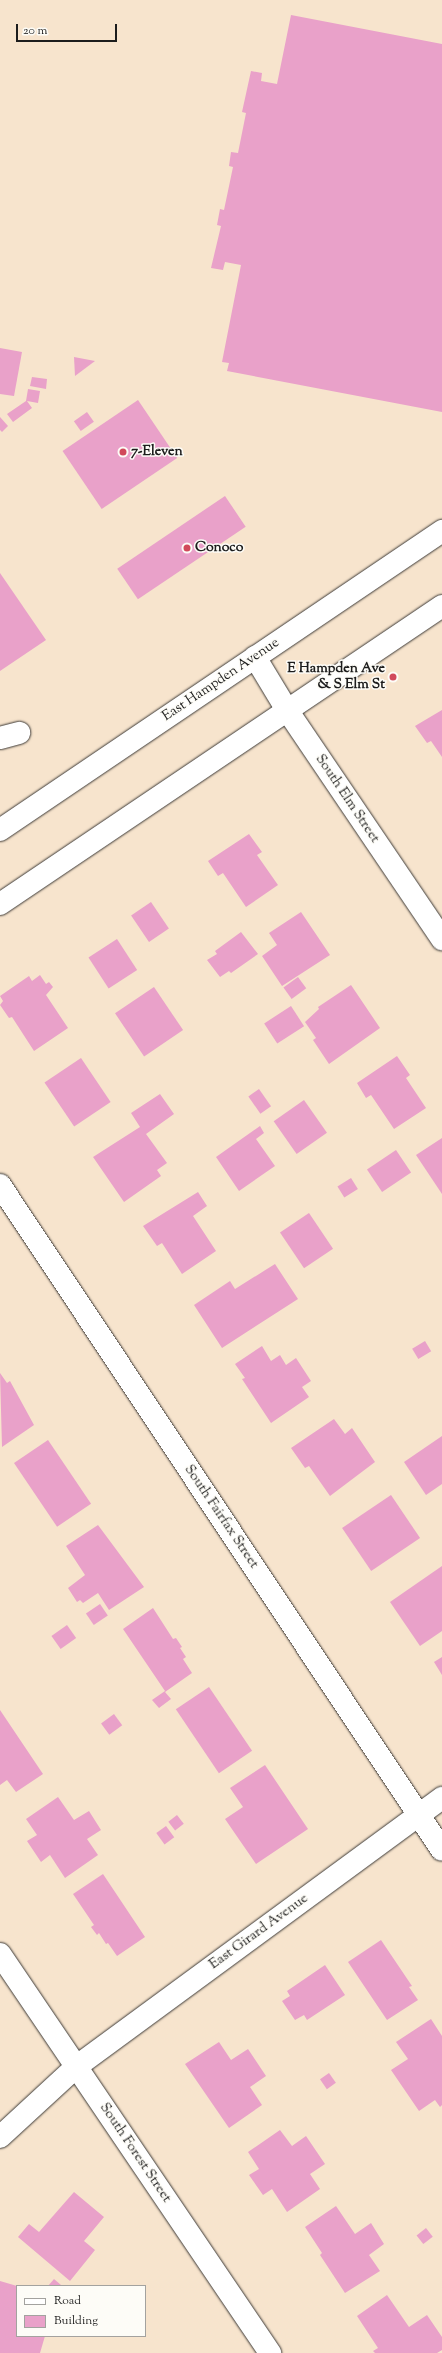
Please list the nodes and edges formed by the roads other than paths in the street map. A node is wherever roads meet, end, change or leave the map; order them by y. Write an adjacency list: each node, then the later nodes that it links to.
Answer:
1 (442, 531): 3 (main road, East Hampden Avenue)
2 (442, 606): 4 (main road)
3 (256, 657): 4 (main road, South Elm Street); 5 (main road, East Hampden Avenue)
4 (287, 710): 6 (main road); 7 (main road, South Elm Street)
5 (0, 830)
6 (0, 904)
7 (442, 939)
8 (0, 1185): 10 (main road, South Fairfax Street)
9 (442, 1798): 10 (main road, East Girard Avenue)
10 (418, 1814): 11 (main road, South Fairfax Street); 13 (main road, East Girard Avenue)
11 (442, 1850)
12 (0, 1954): 13 (main road, South Forest Street)
13 (76, 2066): 14 (main road, East Girard Avenue); 15 (main road, South Forest Street)
14 (0, 2137)
15 (270, 2353)

